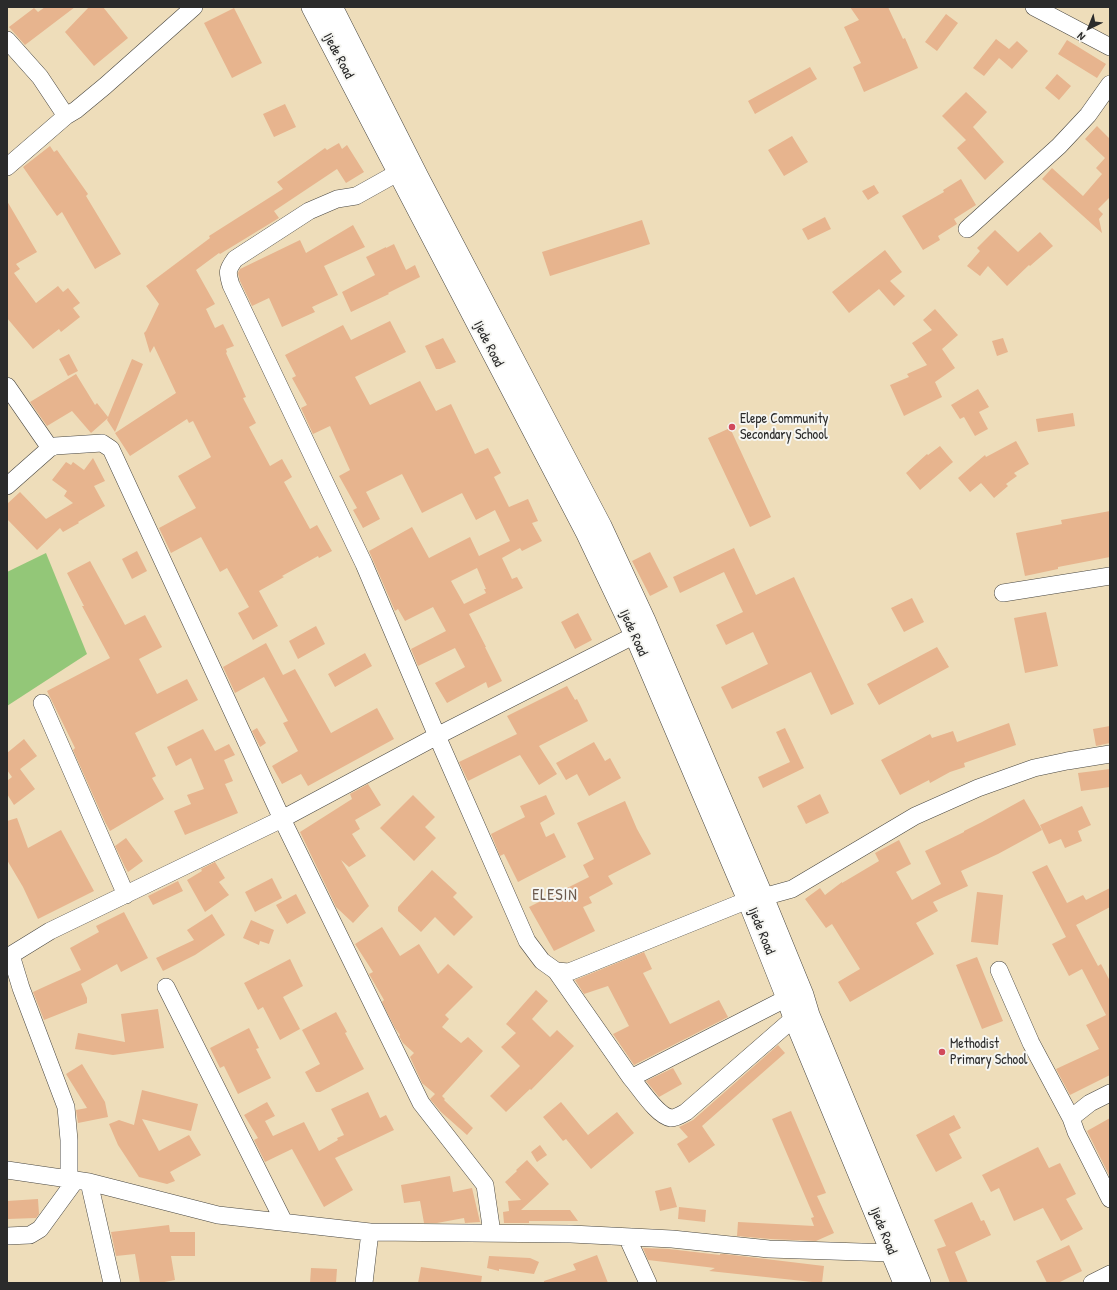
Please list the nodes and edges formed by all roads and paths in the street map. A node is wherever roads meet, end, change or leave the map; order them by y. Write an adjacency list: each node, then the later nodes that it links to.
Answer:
1 (194, 7): 8 (street)
2 (312, 7): 10 (main road, Ijede Road)
3 (332, 7): 15 (main road, Ijede Road)
4 (1034, 7): 6 (street)
5 (7, 40): 8 (street)
6 (1110, 47)
7 (1110, 84): 11 (street)
8 (66, 116): 9 (street)
9 (7, 167)
10 (399, 172): 15 (main road, Ijede Road); 20 (street)
11 (967, 228)
12 (7, 386): 13 (street)
13 (50, 448): 14 (street); 22 (street)
14 (7, 486)
15 (594, 530): 18 (main road, Ijede Road); 24 (main road, Ijede Road)
16 (1110, 576): 17 (street)
17 (1003, 593)
18 (635, 635): 20 (street); 24 (main road, Ijede Road)
19 (42, 703): 23 (street)
20 (437, 736): 22 (street); 27 (street)
21 (1110, 754): 24 (street)
22 (282, 819): 23 (street); 39 (street)
23 (126, 894): 25 (street)
24 (756, 899): 27 (street); 29 (main road, Ijede Road); 48 (main road, Ijede Road)
25 (8, 952): 35 (street)
26 (999, 970): 33 (street)
27 (556, 971): 31 (street)
28 (166, 987): 37 (street)
29 (787, 998): 30 (main road, Ijede Road); 31 (street)
30 (794, 1018): 31 (street); 42 (main road, Ijede Road)
31 (631, 1078)
32 (1110, 1094): 33 (street)
33 (1071, 1118): 36 (street)
34 (7, 1170): 35 (street)
35 (78, 1180): 37 (street); 40 (street); 44 (street)
36 (1110, 1199)
37 (284, 1222): 38 (street)
38 (370, 1232): 39 (street); 45 (street)
39 (492, 1233): 41 (street)
40 (7, 1236)
41 (627, 1237): 42 (street); 46 (street)
42 (892, 1253): 47 (main road, Ijede Road)
43 (1110, 1274): 49 (street)
44 (112, 1283)
45 (364, 1283)
46 (648, 1283)
47 (904, 1283)
48 (920, 1283)
49 (1092, 1283)

